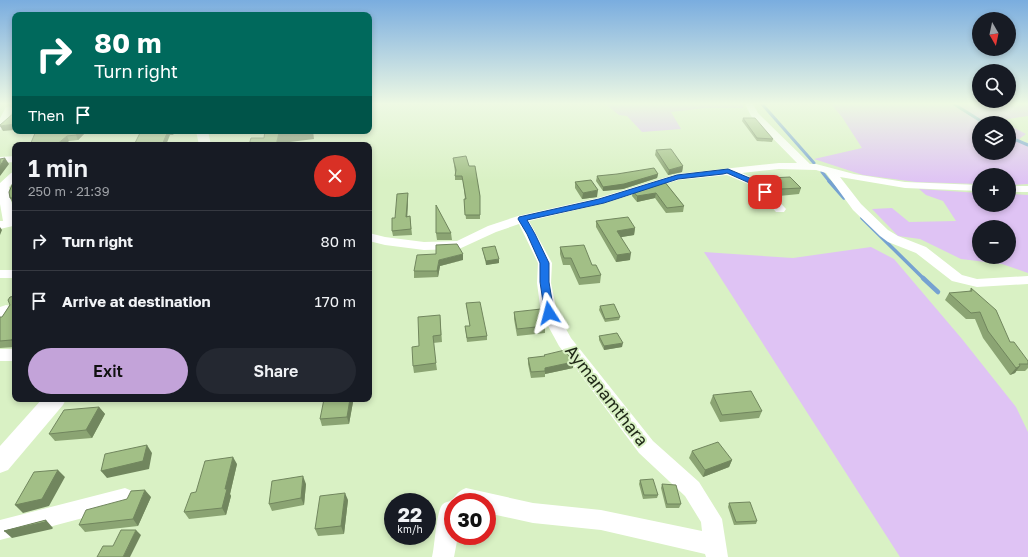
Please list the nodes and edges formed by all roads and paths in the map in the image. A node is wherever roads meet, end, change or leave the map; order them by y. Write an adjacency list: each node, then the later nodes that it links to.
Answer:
1 (770, 130): 4 (street)
2 (0, 160): 3 (street)
3 (12, 160)
4 (807, 167): 5 (street); 6 (street)
5 (829, 170): 8 (street); 17 (street)
6 (728, 171): 11 (street); 12 (street)
7 (12, 178): 13 (street)
8 (972, 188)
9 (1016, 189): 10 (street)
10 (1028, 189)
11 (780, 210)
12 (522, 219): 14 (street); 26 (street, Aymanamthara)
13 (0, 225)
14 (372, 238)
15 (0, 274): 16 (street)
16 (12, 274)
17 (1028, 280)
18 (0, 355): 19 (street)
19 (12, 355)
20 (52, 402): 21 (street)
21 (0, 463)
22 (125, 498): 24 (street)
23 (496, 505): 26 (street)
24 (0, 530)
25 (446, 545): 27 (street)
26 (716, 551)
27 (443, 557)

